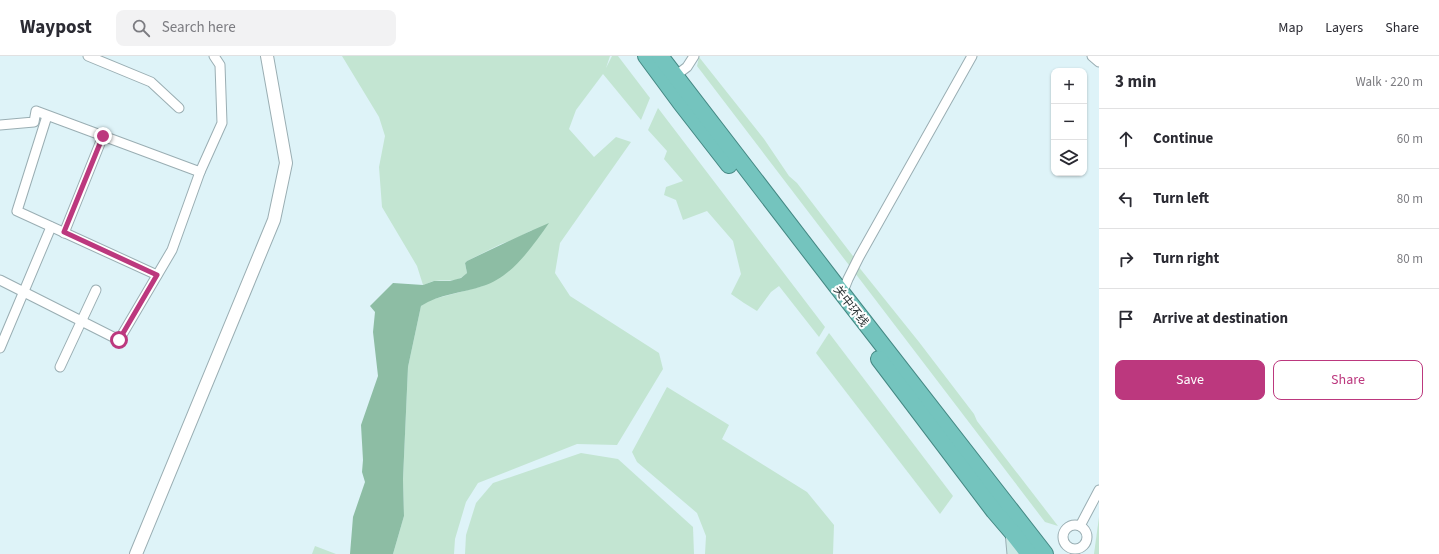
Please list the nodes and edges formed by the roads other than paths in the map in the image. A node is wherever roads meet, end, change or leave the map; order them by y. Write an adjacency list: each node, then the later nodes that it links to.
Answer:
1 (88, 56): 11 (street)
2 (214, 56): 15 (street)
3 (267, 56): 31 (street)
4 (646, 56): 28 (highway, 关中环线)
5 (660, 56): 10 (highway, 关中环线)
6 (694, 56): 10 (street)
7 (972, 56): 22 (street)
8 (1092, 56): 9 (street)
9 (1099, 62)
10 (675, 76): 22 (highway, 关中环线)
11 (179, 108)
12 (47, 116): 13 (street); 14 (street); 16 (street)
13 (0, 125)
14 (103, 136): 15 (street); 17 (street)
15 (200, 172): 18 (street)
16 (51, 227): 17 (street); 21 (street)
17 (64, 232): 18 (street)
18 (157, 275): 23 (street)
19 (0, 280): 21 (street)
20 (96, 290): 23 (street)
21 (24, 292): 23 (street); 24 (street)
22 (842, 294): 34 (highway, 关中环线)
23 (81, 321): 25 (street)
24 (0, 348)
25 (60, 367)
26 (1099, 490): 27 (street)
27 (1080, 526): 29 (street); 30 (street)
28 (1012, 532): 32 (main road); 33 (highway, 关中环线)
29 (1067, 551): 30 (street)
30 (1081, 551)
31 (136, 554)
32 (1014, 554)
33 (1029, 554)
34 (1045, 554)

